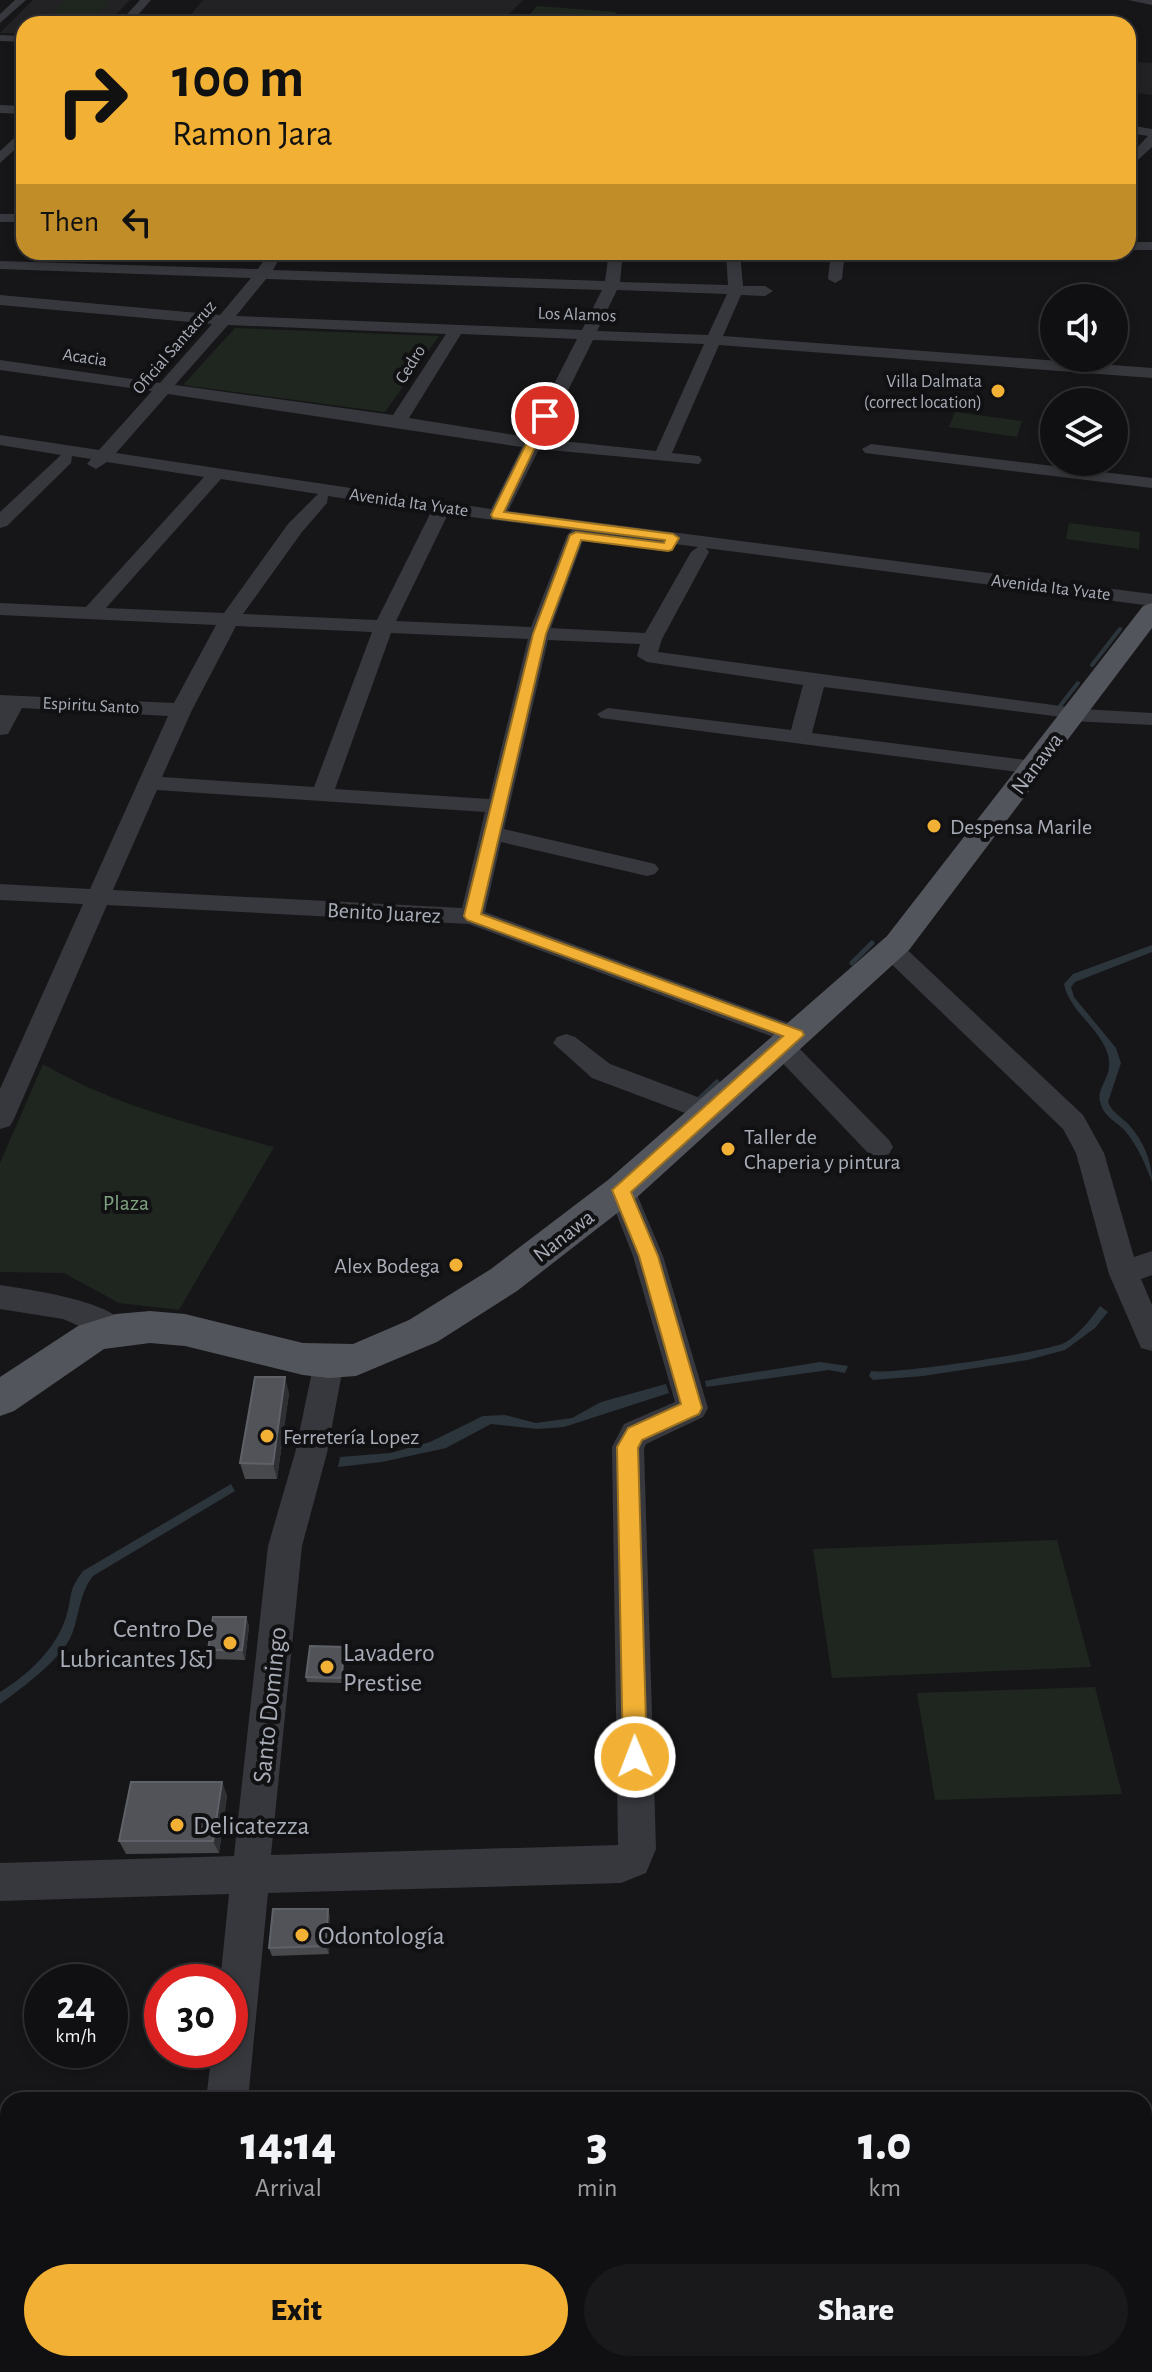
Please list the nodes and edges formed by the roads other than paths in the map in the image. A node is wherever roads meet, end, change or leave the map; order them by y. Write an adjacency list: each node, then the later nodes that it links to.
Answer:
1 (21, 0): 6 (street)
2 (146, 0): 5 (street)
3 (1133, 0): 4 (street)
4 (1152, 2)
5 (131, 16)
6 (0, 20)
7 (1152, 136): 10 (street)
8 (16, 142): 9 (street)
9 (0, 159)
10 (1136, 163)
11 (271, 260): 16 (street, Oficial Santacruz)
12 (615, 260): 18 (street)
13 (734, 260): 19 (street)
14 (837, 260): 17 (street)
15 (0, 265): 16 (street)
16 (264, 272): 18 (street); 22 (street, Oficial Santacruz)
17 (835, 279)
18 (612, 285): 19 (street); 24 (street)
19 (736, 290): 20 (street); 25 (street)
20 (765, 291)
21 (0, 300): 22 (street, Los Alamos)
22 (224, 320): 23 (street, Los Alamos); 28 (street, Oficial Santacruz)
23 (456, 330): 24 (street, Los Alamos); 29 (street, Cedro)
24 (587, 334): 25 (street, Los Alamos); 31 (street)
25 (714, 340): 27 (street, Los Alamos); 34 (street)
26 (0, 365): 28 (street, Acacia)
27 (1152, 373)
28 (165, 388): 29 (street, Acacia); 36 (street, Oficial Santacruz)
29 (398, 421): 31 (street, Acacia)
30 (0, 440): 36 (street, Avenida Ita Yvate)
31 (531, 443): 34 (street, Acacia); 42 (street)
32 (0, 449): 35 (street, Avenida Ita Yvate)
33 (871, 449): 39 (street)
34 (662, 456): 37 (street, Acacia)
35 (65, 459): 36 (street, Avenida Ita Yvate); 43 (street)
36 (100, 460): 38 (street, Avenida Ita Yvate)
37 (693, 460)
38 (213, 477): 40 (street, Avenida Ita Yvate); 41 (street, Avenida Ita Yvate); 51 (street)
39 (1152, 483)
40 (321, 499): 41 (street, Avenida Ita Yvate); 52 (street)
41 (440, 512): 42 (street, Avenida Ita Yvate); 44 (street, Avenida Ita Yvate); 53 (street)
42 (497, 515): 45 (street, Avenida Ita Yvate)
43 (0, 522)
44 (576, 535): 45 (street, Avenida Ita Yvate); 54 (street)
45 (670, 543): 46 (street, Avenida Ita Yvate); 47 (street, Avenida Ita Yvate)
46 (700, 552): 47 (street, Avenida Ita Yvate); 55 (street)
47 (904, 573): 48 (street, Avenida Ita Yvate); 50 (street, Avenida Ita Yvate)
48 (1152, 600)
49 (0, 609): 51 (street)
50 (1152, 611): 59 (main road, Nanawa)
51 (90, 614): 52 (street)
52 (228, 622): 53 (street); 58 (street)
53 (383, 628): 54 (street); 66 (street)
54 (539, 634): 55 (street); 67 (street)
55 (652, 639): 56 (street)
56 (815, 680): 59 (street); 63 (street)
57 (8, 701): 58 (street, Espiritu Santo); 62 (street)
58 (181, 710): 65 (street)
59 (1073, 713): 61 (street); 64 (main road, Nanawa)
60 (608, 714): 63 (street)
61 (1152, 719)
62 (0, 729)
63 (800, 738): 64 (street)
64 (1033, 767): 73 (main road, Nanawa)
65 (149, 783): 66 (street); 71 (street)
66 (322, 795): 67 (street)
67 (498, 806): 68 (street)
68 (492, 833): 69 (street); 72 (street)
69 (647, 869)
70 (0, 892): 71 (street, Benito Juarez)
71 (98, 898): 72 (street, Benito Juarez); 77 (street)
72 (472, 916): 74 (street, Benito Juarez)
73 (891, 949): 74 (main road, Nanawa); 81 (street)
74 (789, 1041): 76 (main road, Nanawa); 78 (street)
75 (566, 1043): 76 (street)
76 (709, 1112): 79 (main road, Nanawa)
77 (0, 1117)
78 (879, 1147)
79 (621, 1190): 85 (main road, Nanawa); 87 (street)
80 (1152, 1262): 81 (street)
81 (1124, 1274): 84 (street)
82 (0, 1297): 83 (street)
83 (116, 1330): 85 (main road, Nanawa); 86 (main road, Nanawa)
84 (1152, 1339)
85 (329, 1362): 87 (street, Santo Domingo)
86 (0, 1399)
87 (252, 1872): 88 (street); 89 (street, Santo Domingo)
88 (0, 1882)
89 (228, 2092)

